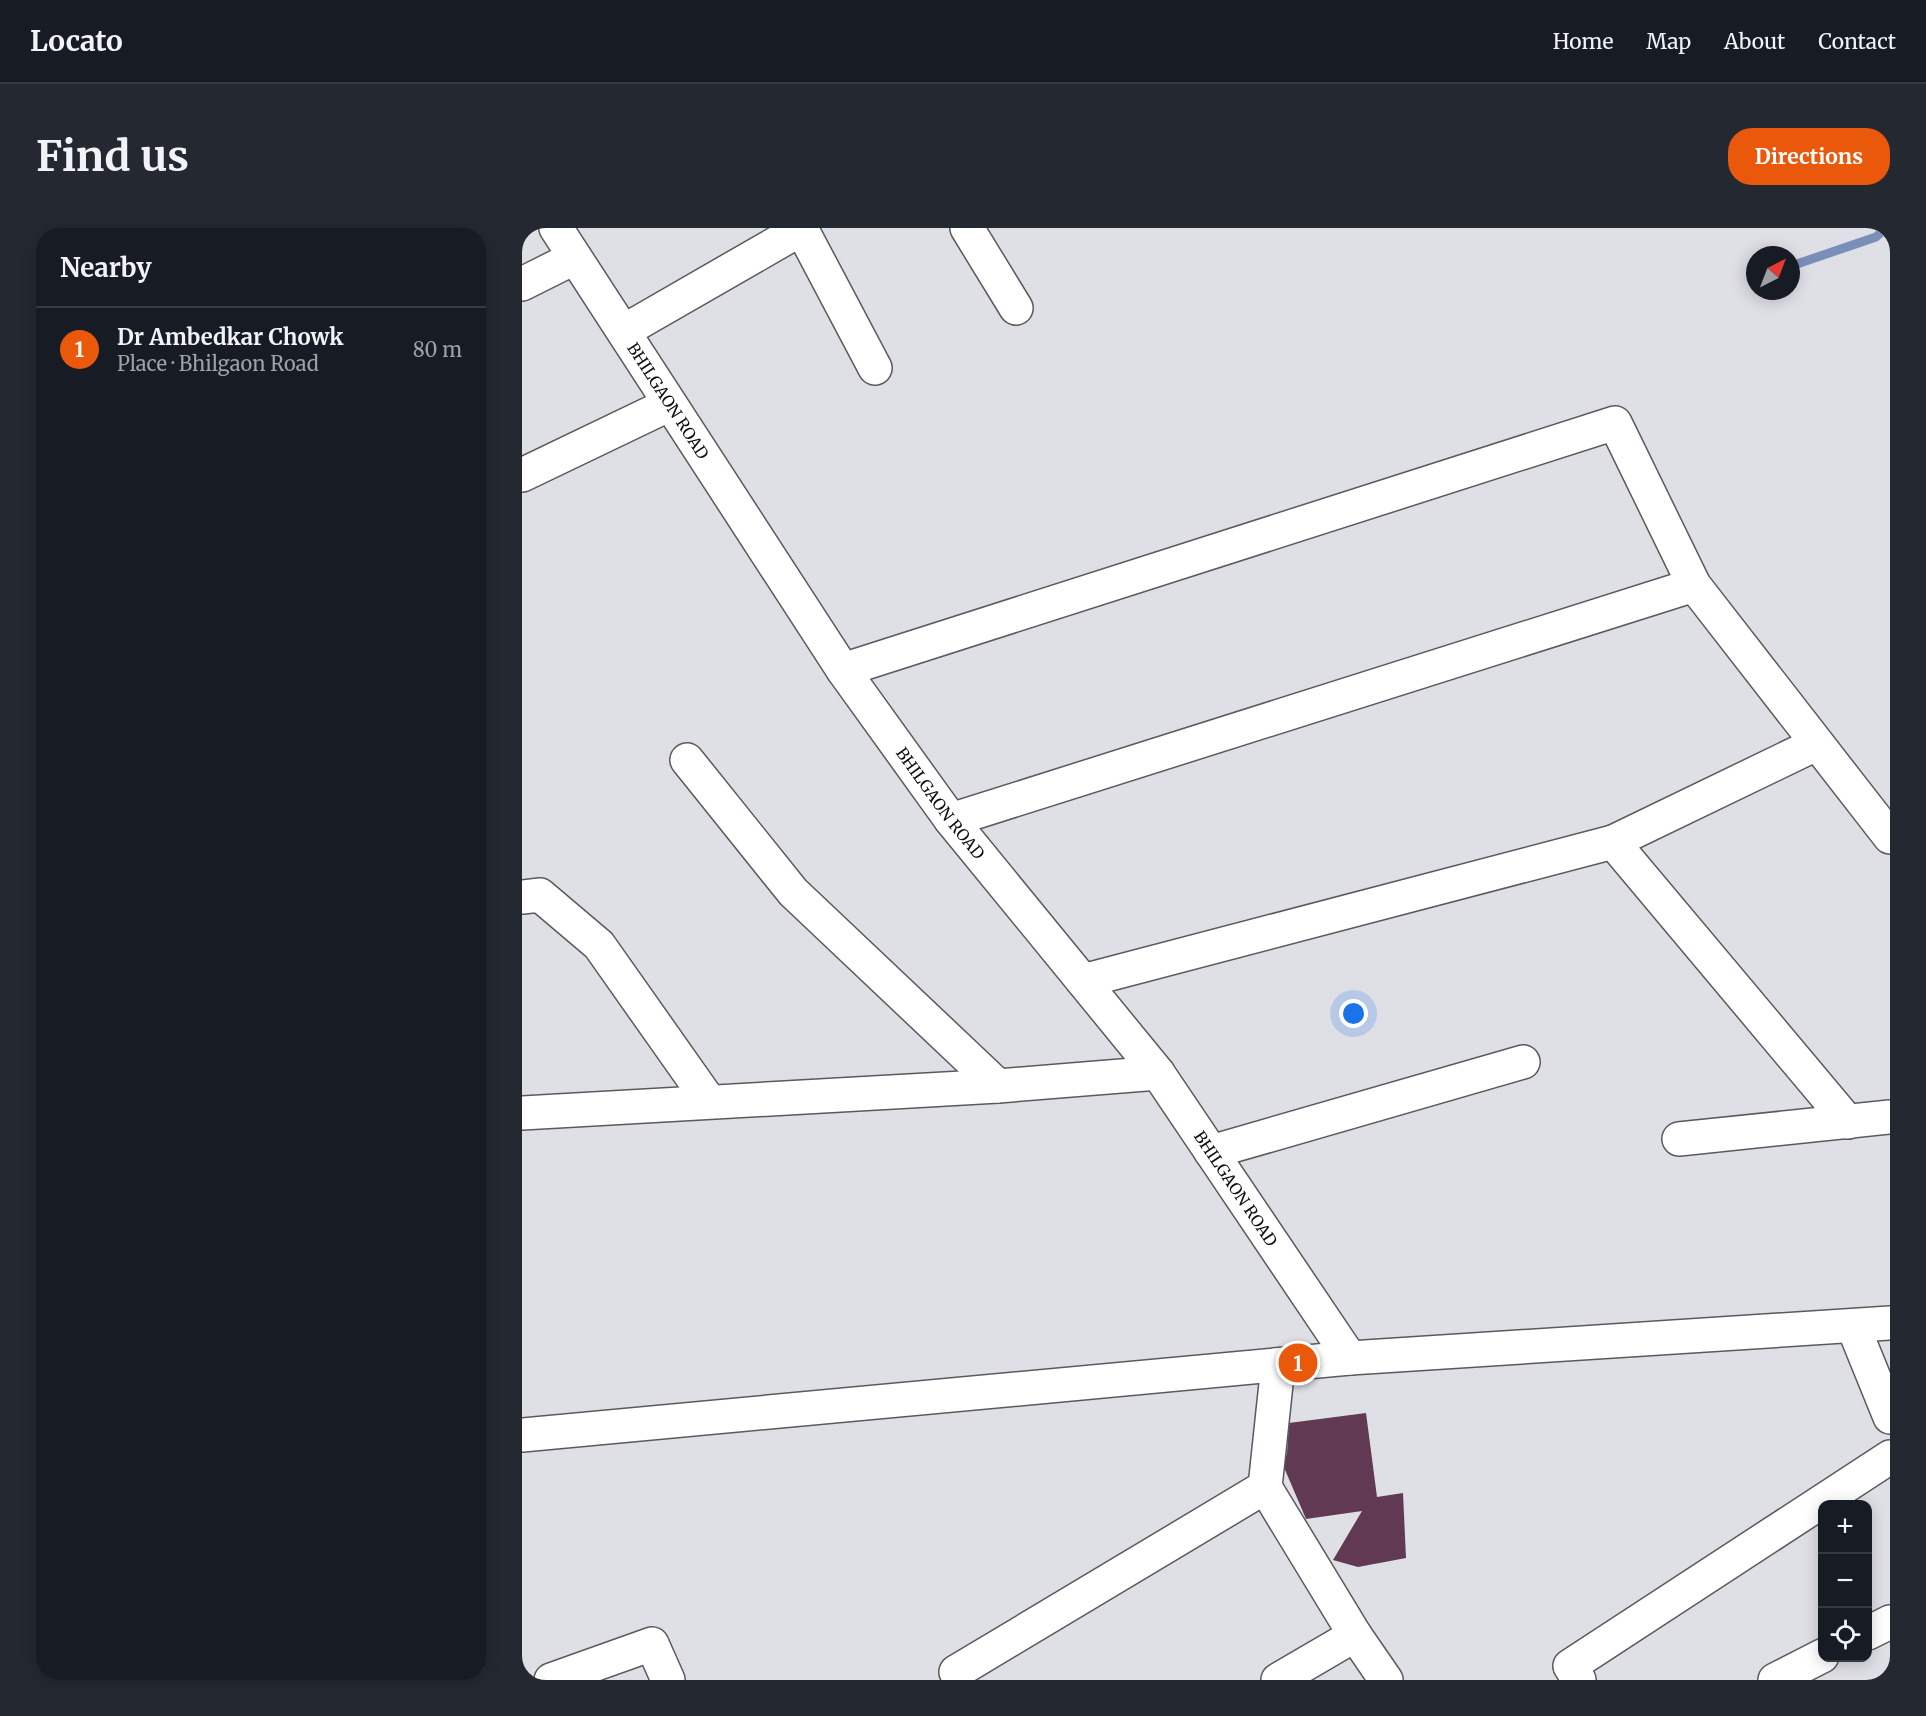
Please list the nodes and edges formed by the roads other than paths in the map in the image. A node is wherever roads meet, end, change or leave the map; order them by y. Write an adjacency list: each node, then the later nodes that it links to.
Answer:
1 (556, 228): 4 (street, BHILGAON ROAD)
2 (802, 228): 7 (street); 8 (street)
3 (967, 228): 6 (street)
4 (574, 258): 5 (street); 7 (street, BHILGAON ROAD)
5 (522, 284)
6 (1016, 308)
7 (624, 331): 9 (street, BHILGAON ROAD)
8 (875, 368)
9 (670, 404): 10 (street); 12 (street, BHILGAON ROAD)
10 (522, 475)
11 (1694, 585): 12 (street); 13 (street); 15 (street)
12 (843, 670): 15 (street, BHILGAON ROAD)
13 (1816, 744): 16 (street); 17 (street)
14 (687, 760): 22 (street)
15 (951, 820): 19 (street, BHILGAON ROAD)
16 (1890, 837)
17 (1613, 842): 19 (street); 26 (street)
18 (522, 897): 23 (street)
19 (1083, 981): 21 (street, BHILGAON ROAD)
20 (1523, 1062): 28 (street)
21 (1158, 1073): 22 (street); 28 (street, BHILGAON ROAD)
22 (998, 1086): 23 (street)
23 (710, 1101): 24 (street)
24 (522, 1113)
25 (1890, 1117): 26 (street)
26 (1848, 1122): 27 (street)
27 (1678, 1139)
28 (1211, 1152): 31 (street, BHILGAON ROAD)
29 (1890, 1323): 30 (street)
30 (1853, 1326): 31 (street); 33 (street)
31 (1350, 1358): 32 (street)
32 (1278, 1365): 34 (street); 36 (street)
33 (1890, 1416)
34 (522, 1436)
35 (1890, 1457): 46 (street)
36 (1265, 1487): 39 (street); 41 (street)
37 (1890, 1622): 38 (street)
38 (1872, 1631)
39 (1355, 1635): 44 (street); 45 (street)
40 (1818, 1658): 47 (street)
41 (956, 1672)
42 (551, 1680): 43 (street)
43 (668, 1680)
44 (1278, 1680)
45 (1386, 1680)
46 (1579, 1680)
47 (1775, 1680)

